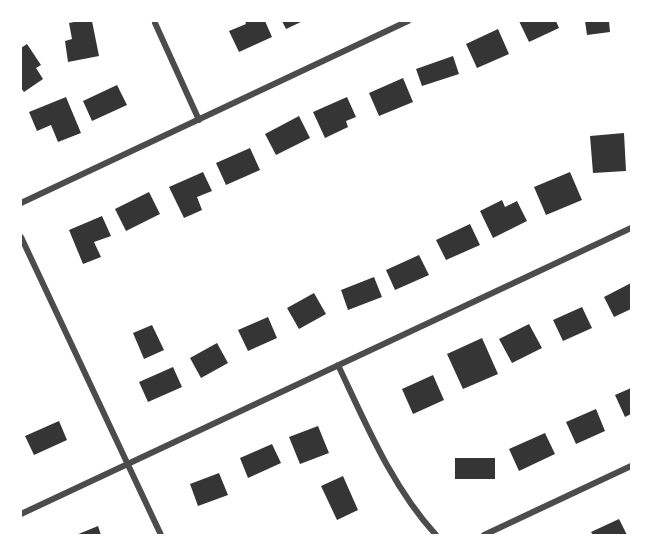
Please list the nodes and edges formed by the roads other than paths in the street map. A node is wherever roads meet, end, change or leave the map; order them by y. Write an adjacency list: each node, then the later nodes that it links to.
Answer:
1 (390, 21): 4 (street)
2 (408, 21): 4 (street)
3 (155, 23): 5 (street)
4 (393, 28): 5 (street)
5 (199, 120): 6 (street)
6 (21, 203)
7 (631, 228): 9 (street)
8 (21, 237): 10 (street)
9 (338, 365): 10 (street); 14 (street)
10 (127, 464): 12 (street); 13 (street)
11 (631, 466): 15 (street)
12 (21, 514)
13 (160, 535)
14 (436, 535)
15 (484, 535)

